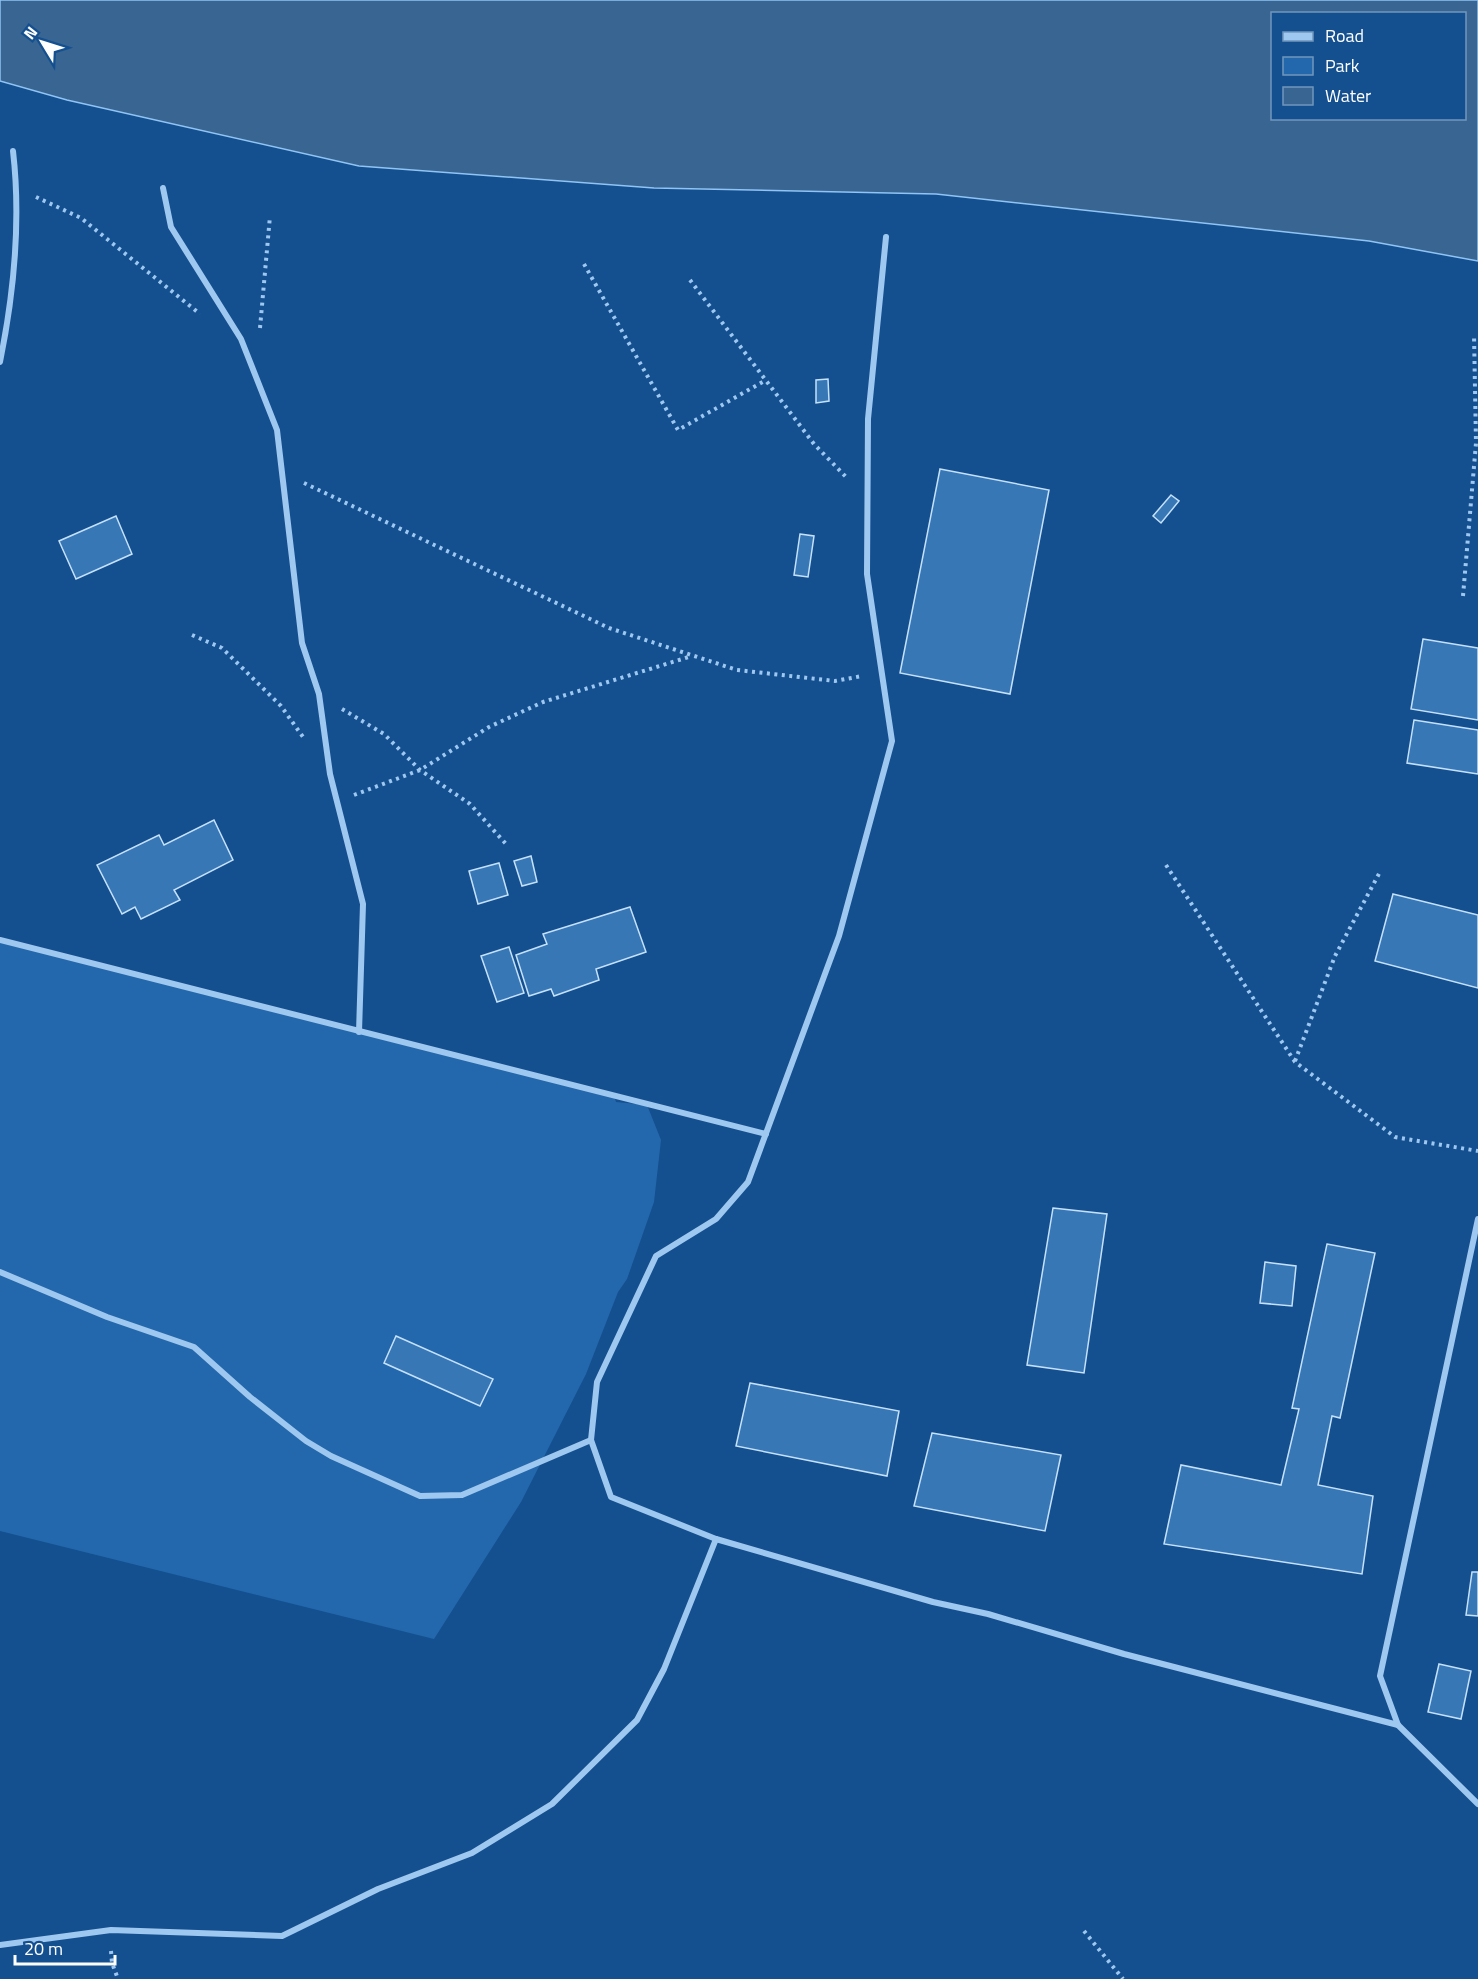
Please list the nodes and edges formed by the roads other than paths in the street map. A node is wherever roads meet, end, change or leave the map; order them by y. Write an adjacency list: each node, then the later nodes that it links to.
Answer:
1 (13, 151): 4 (street)
2 (163, 188): 6 (street)
3 (886, 237): 7 (street)
4 (0, 362)
5 (0, 940): 6 (street)
6 (359, 1032): 7 (street)
7 (766, 1134): 10 (street)
8 (1478, 1219): 12 (street)
9 (0, 1272): 10 (street)
10 (591, 1440): 11 (street)
11 (716, 1539): 12 (street); 14 (street)
12 (1398, 1725): 13 (street)
13 (1478, 1804)
14 (0, 1945)

